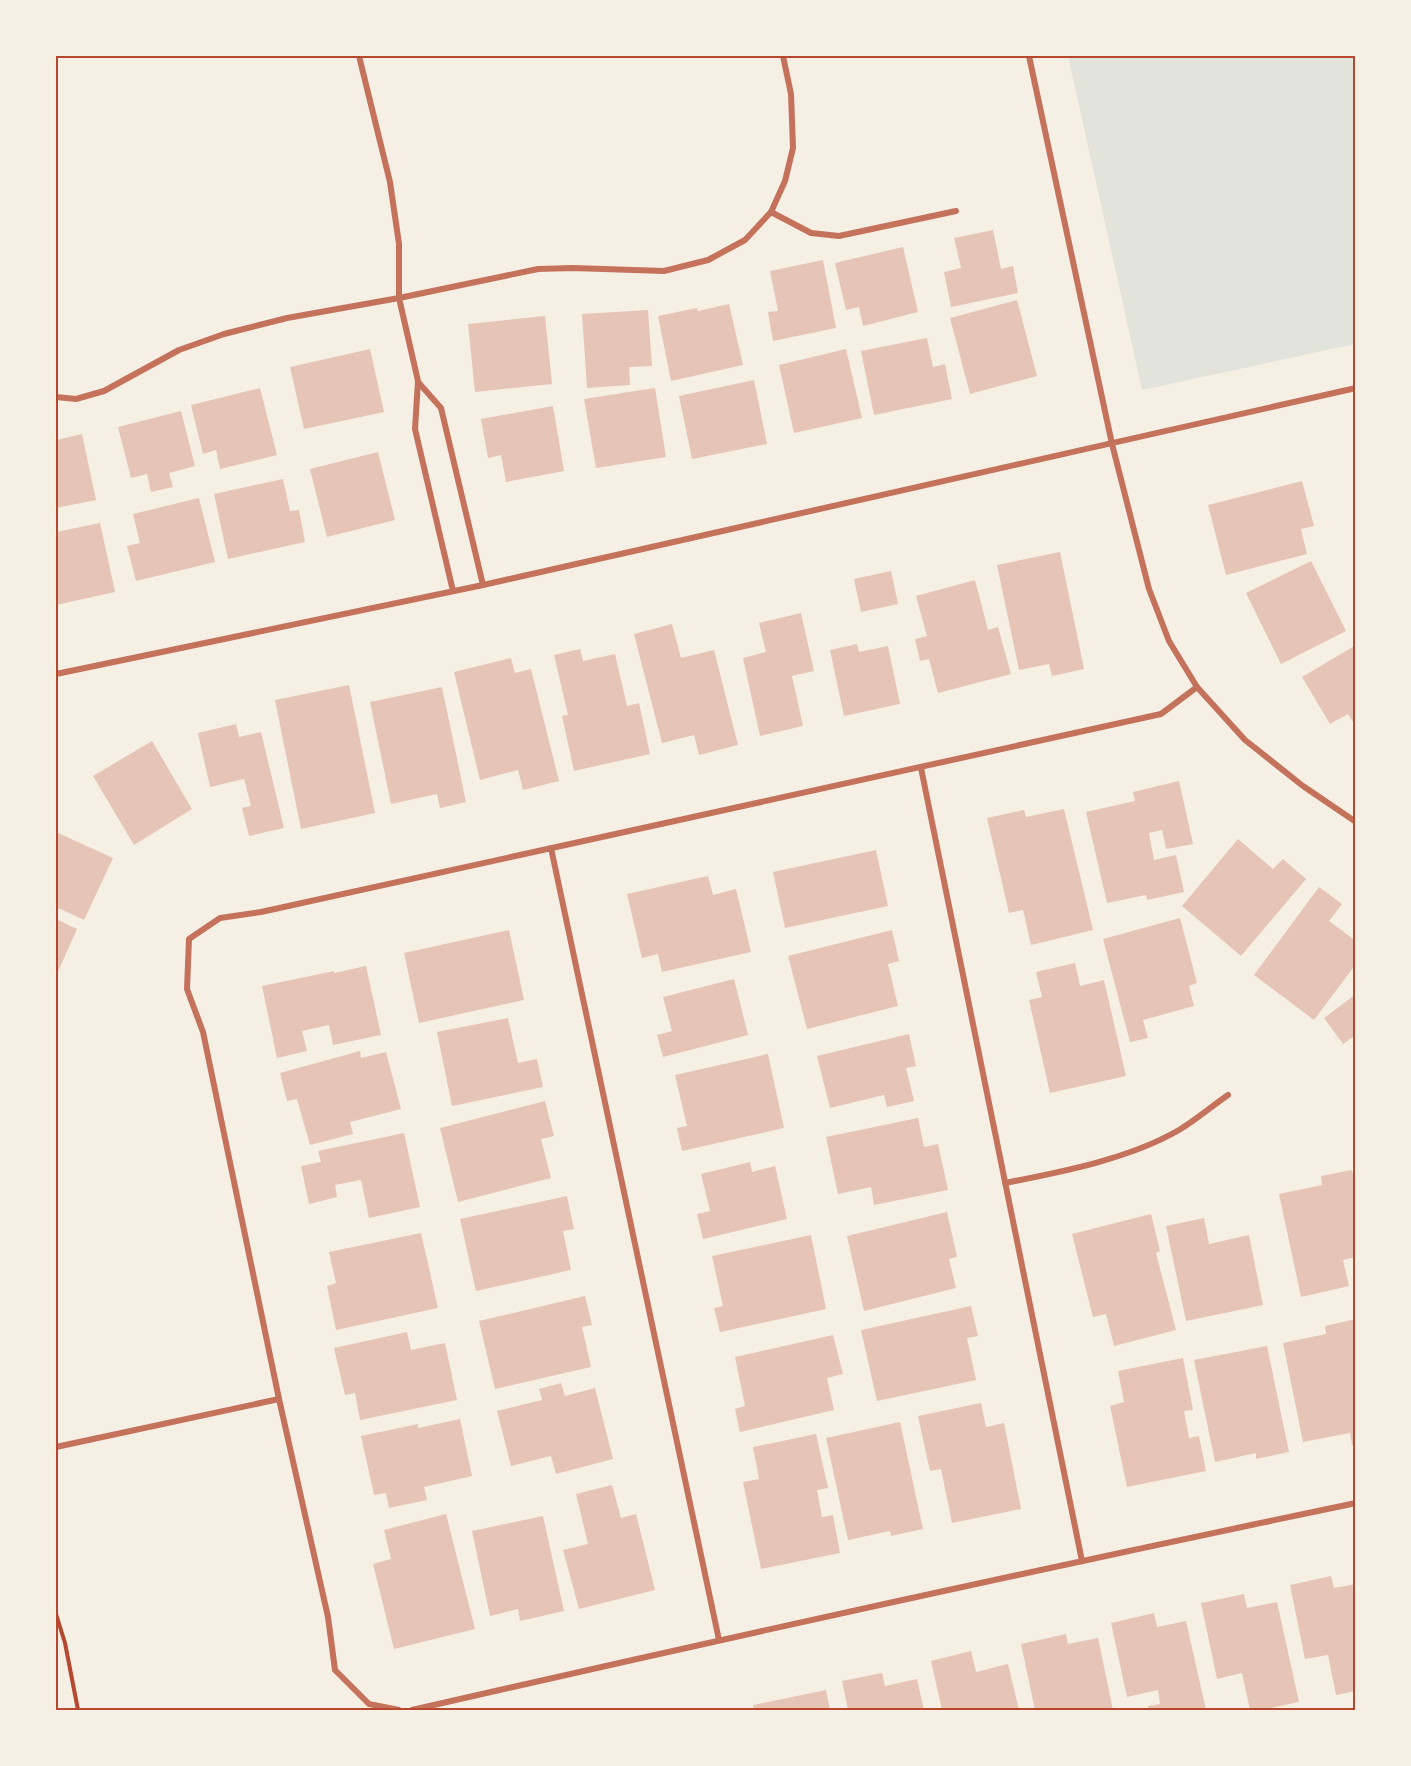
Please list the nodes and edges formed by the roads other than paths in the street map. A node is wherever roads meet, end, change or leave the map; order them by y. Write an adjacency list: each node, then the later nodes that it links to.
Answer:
1 (359, 56): 6 (street)
2 (783, 56): 5 (street)
3 (1029, 56): 10 (street)
4 (956, 211): 5 (street)
5 (771, 212): 6 (street)
6 (399, 298): 7 (street); 9 (street)
7 (418, 381): 11 (street); 12 (street)
8 (1356, 388): 10 (street)
9 (56, 397)
10 (1112, 444): 11 (street); 14 (street)
11 (483, 585): 12 (street)
12 (453, 591): 13 (street)
13 (56, 674)
14 (1197, 687): 15 (street); 16 (street)
15 (921, 768): 17 (street); 19 (street)
16 (1356, 822)
17 (551, 848): 20 (street); 24 (street)
18 (1228, 1095): 19 (street)
19 (1005, 1183): 23 (street)
20 (279, 1399): 21 (street); 25 (street)
21 (56, 1447)
22 (1356, 1503): 23 (street)
23 (1082, 1561): 24 (street)
24 (719, 1640): 26 (street)
25 (399, 1710)
26 (412, 1710)

